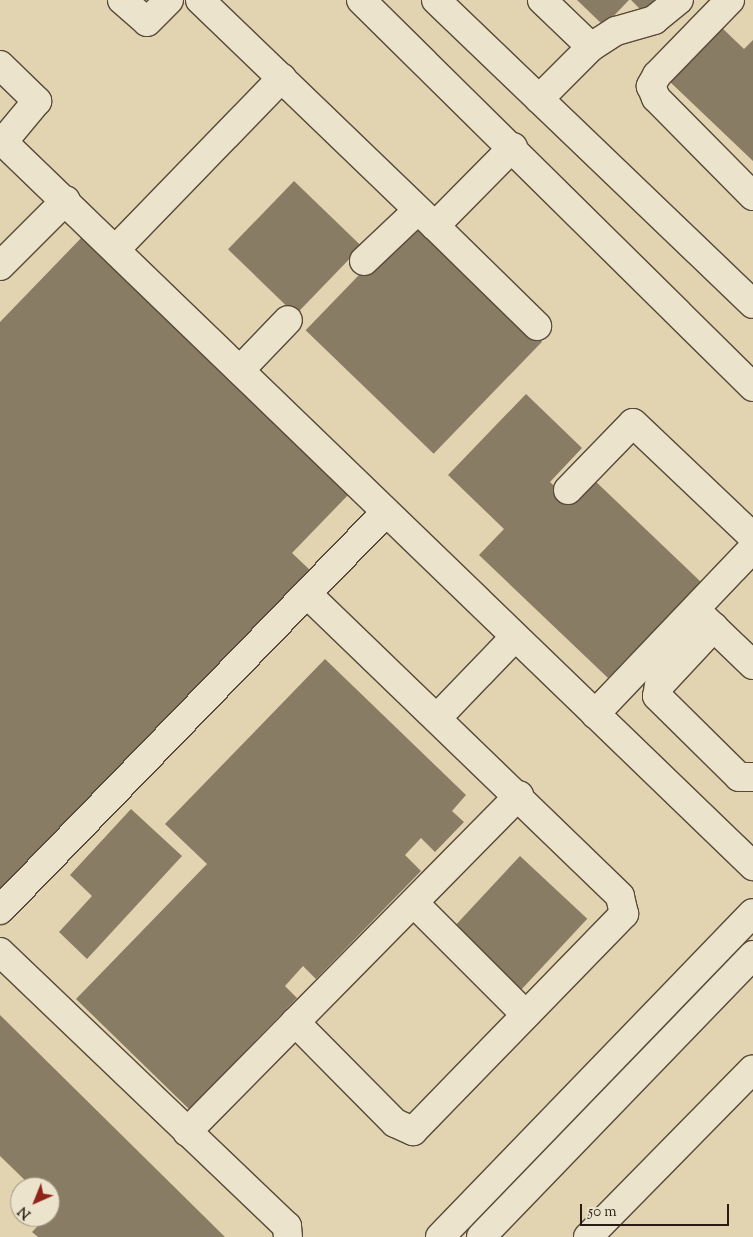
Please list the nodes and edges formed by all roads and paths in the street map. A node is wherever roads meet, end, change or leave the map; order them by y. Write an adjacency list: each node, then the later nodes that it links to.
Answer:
1 (122, 0): 2 (street)
2 (169, 0)
3 (200, 0): 11 (street)
4 (361, 0): 14 (street)
5 (436, 0): 12 (street)
6 (542, 0): 9 (street)
7 (679, 0): 9 (street)
8 (730, 0): 15 (street)
9 (591, 47): 12 (street)
10 (0, 65): 13 (street)
11 (282, 78): 17 (street); 18 (street)
12 (539, 99): 21 (street)
13 (2, 141): 16 (street)
14 (512, 147): 17 (street); 25 (street)
15 (753, 196)
16 (66, 200): 18 (street); 20 (street)
17 (427, 218): 19 (street); 23 (street)
18 (117, 248): 24 (street)
19 (364, 261)
20 (0, 266)
21 (753, 304)
22 (288, 320): 24 (street)
23 (537, 326)
24 (240, 370): 27 (street)
25 (753, 387)
26 (568, 490): 28 (street)
27 (384, 514): 30 (street); 32 (street)
28 (753, 537)
29 (753, 548): 31 (street)
30 (307, 594): 35 (street); 40 (street)
31 (705, 619): 33 (street); 34 (street); 36 (street)
32 (514, 638): 34 (street); 35 (street)
33 (753, 665)
34 (595, 714): 38 (street)
35 (437, 718): 37 (street)
36 (753, 776)
37 (519, 795): 39 (street); 44 (street)
38 (753, 866)
39 (414, 903): 44 (street); 45 (street)
40 (0, 910)
41 (753, 913): 49 (street)
42 (0, 952): 47 (street)
43 (753, 955): 50 (street)
44 (526, 1016): 45 (street)
45 (295, 1022): 47 (street)
46 (749, 1079): 51 (street)
47 (187, 1132): 48 (street)
48 (288, 1237)
49 (440, 1237)
50 (481, 1237)
51 (588, 1237)

